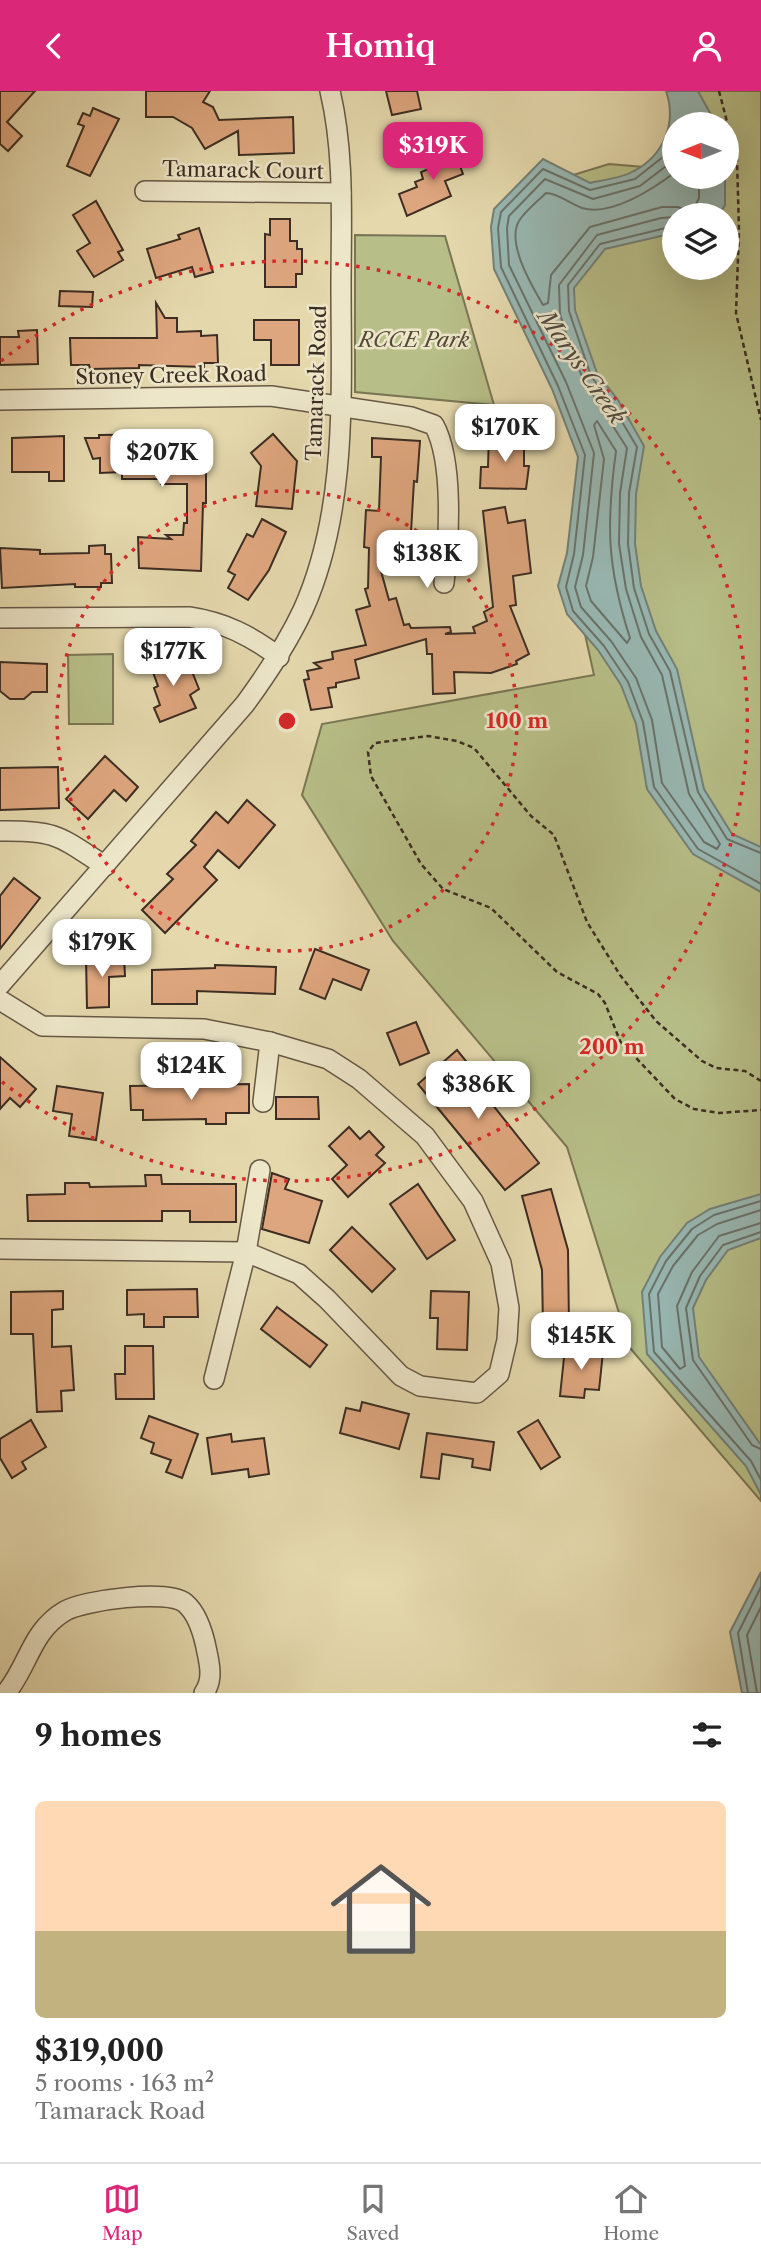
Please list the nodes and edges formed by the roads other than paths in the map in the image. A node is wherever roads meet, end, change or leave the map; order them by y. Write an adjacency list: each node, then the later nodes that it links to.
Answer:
1 (330, 91): 3 (street, Tamarack Road)
2 (145, 191): 3 (street, Tamarack Court)
3 (341, 193): 5 (street, Tamarack Road)
4 (0, 400): 5 (street, Stoney Creek Road)
5 (341, 407): 6 (street, Stoney Creek Road); 8 (street, Tamarack Road)
6 (444, 583)
7 (0, 618): 8 (street)
8 (279, 657): 10 (street, Tamarack Road)
9 (0, 831): 10 (street)
10 (105, 866): 11 (street, Tamarack Road)
11 (0, 985)
12 (0, 1000): 13 (street)
13 (270, 1042): 14 (street); 17 (street)
14 (263, 1102)
15 (260, 1170): 17 (street)
16 (0, 1249): 17 (street)
17 (246, 1252): 18 (street)
18 (215, 1379)
19 (6, 1693): 20 (street)
20 (204, 1693)

